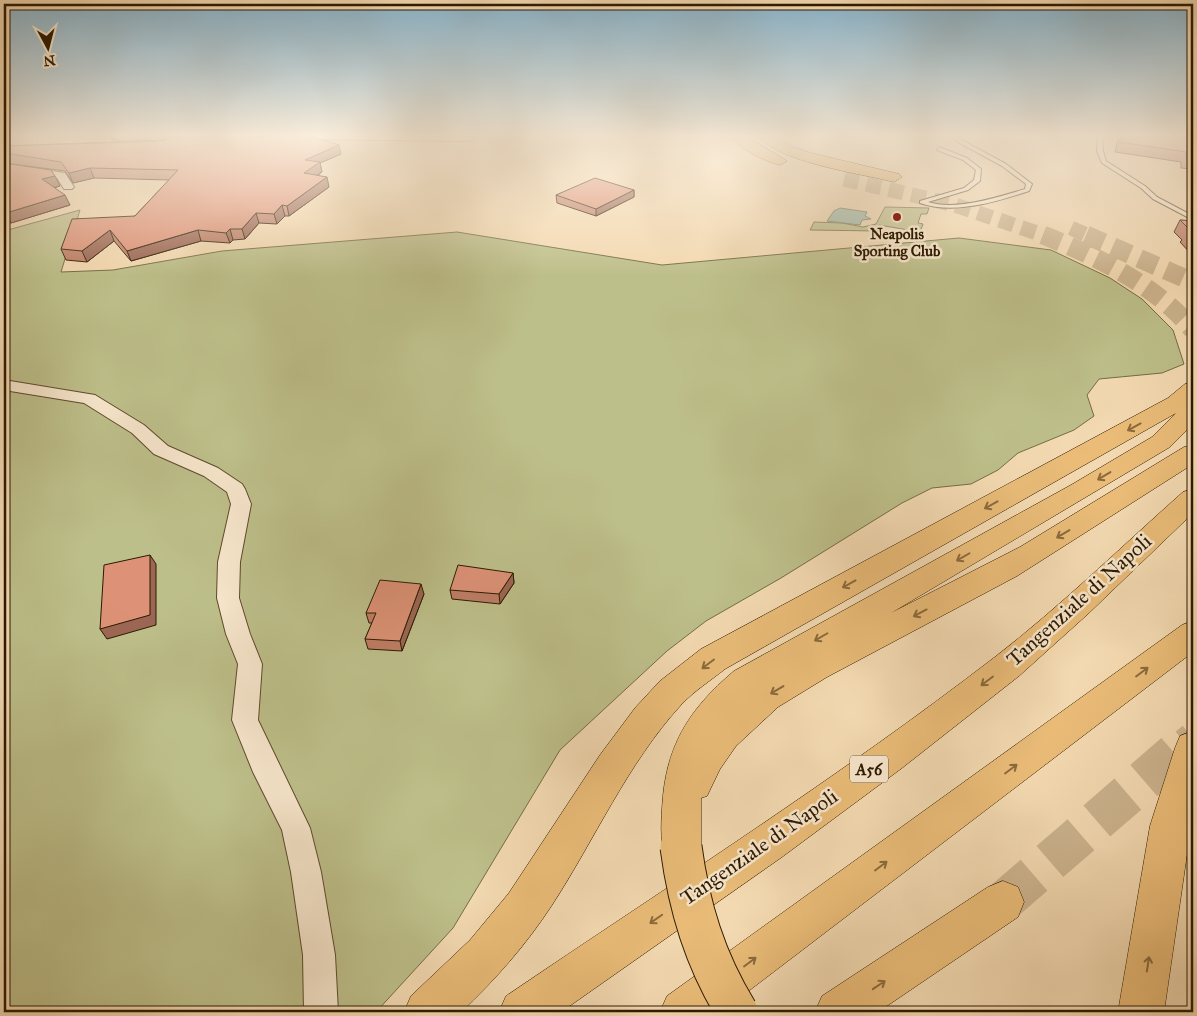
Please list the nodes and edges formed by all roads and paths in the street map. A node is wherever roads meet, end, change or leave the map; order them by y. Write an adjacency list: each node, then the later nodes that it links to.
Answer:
1 (65, 181): 5 (street)
2 (976, 181): 3 (lane)
3 (1026, 181)
4 (1134, 181): 6 (lane)
5 (68, 187)
6 (1193, 218)
7 (4, 385): 17 (street)
8 (1193, 389): 16 (highway, one-way to 16)
9 (1193, 402): 14 (highway, one-way to 14)
10 (1193, 453): 14 (highway, one-way to 14)
11 (1193, 498): 18 (highway, Tangenziale di Napoli / A56, one-way to 18)
12 (1193, 634): 19 (highway, one-way to 12)
13 (1193, 748): 22 (highway, one-way to 13)
14 (681, 847): 20 (highway, bridge)
15 (1003, 902): 21 (highway, one-way to 15)
16 (434, 1007)
17 (321, 1012)
18 (522, 1012)
19 (683, 1012)
20 (737, 1012)
21 (838, 1012)
22 (1141, 1012)

